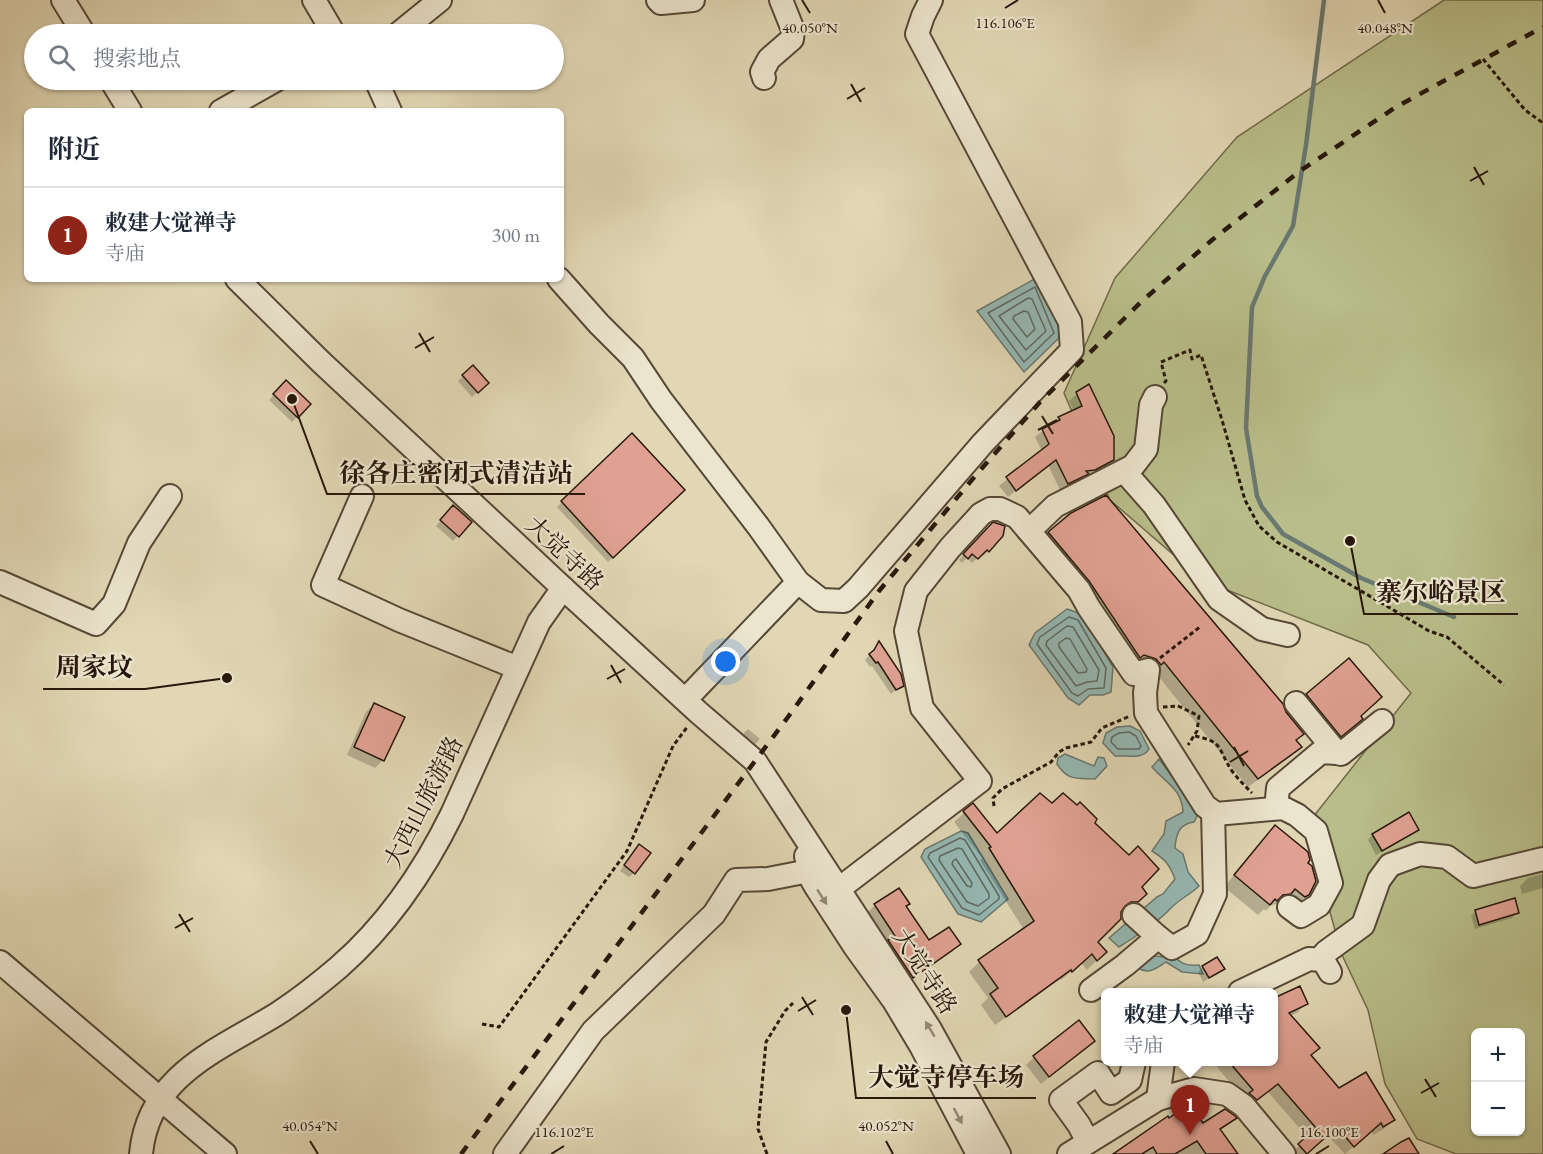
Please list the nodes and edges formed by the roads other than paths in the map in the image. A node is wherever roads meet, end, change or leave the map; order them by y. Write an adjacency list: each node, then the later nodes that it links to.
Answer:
1 (63, 0): 8 (street)
2 (314, 0): 9 (street)
3 (440, 0): 10 (street)
4 (658, 0): 5 (street)
5 (693, 0)
6 (781, 0): 11 (street)
7 (931, 0): 26 (street)
8 (78, 24)
9 (328, 24)
10 (410, 24)
11 (764, 78)
12 (117, 90): 15 (street)
13 (258, 90): 16 (street)
14 (381, 90): 17 (street)
15 (128, 108)
16 (226, 108)
17 (389, 108)
18 (240, 282): 27 (street, 大觉寺路)
19 (562, 282): 26 (street)
20 (1155, 397): 21 (street)
21 (1124, 471): 24 (street); 28 (street)
22 (170, 496): 25 (street)
23 (362, 496): 29 (street)
24 (1029, 531): 35 (street); 39 (street)
25 (0, 582)
26 (798, 582): 31 (street)
27 (563, 588): 29 (street, 大西山旅游路); 31 (street, 大觉寺路)
28 (1288, 635)
29 (518, 668): 49 (street, 大西山旅游路)
30 (1296, 703): 33 (street)
31 (692, 705): 36 (street, 大觉寺路)
32 (1382, 721): 33 (street)
33 (1336, 753): 34 (street)
34 (1267, 809): 35 (street); 40 (street)
35 (1213, 812): 42 (street)
36 (795, 823): 38 (street, 大觉寺路); 39 (street, 大觉寺路)
37 (1543, 859): 44 (street)
38 (809, 871): 53 (street); 54 (street, 大觉寺路, one-way to 54)
39 (840, 888): 55 (street, 大觉寺路, one-way to 39)
40 (1288, 907)
41 (1134, 915): 42 (street)
42 (1158, 937): 45 (street)
43 (0, 962): 49 (street)
44 (1250, 988)
45 (1091, 990)
46 (1133, 1066): 50 (street)
47 (1162, 1066): 48 (street)
48 (1158, 1099): 50 (street); 57 (street)
49 (160, 1100): 51 (street, 大西山旅游路); 52 (street)
50 (1088, 1142): 56 (street)
51 (141, 1154)
52 (225, 1154)
53 (505, 1154)
54 (978, 1154)
55 (999, 1154)
56 (1068, 1154)
57 (1284, 1154)

